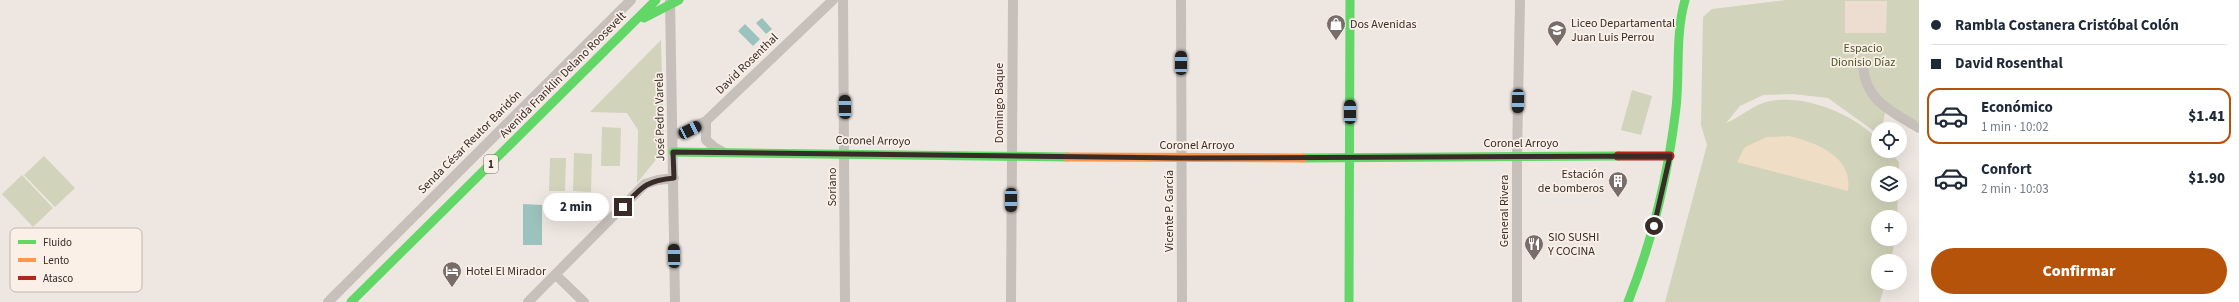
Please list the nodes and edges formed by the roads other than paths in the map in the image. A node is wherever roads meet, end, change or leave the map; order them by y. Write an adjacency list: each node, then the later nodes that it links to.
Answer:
1 (631, 0): 26 (street, Senda César Reutor Baridón)
2 (656, 0): 11 (street, Avenida Franklin Delano Roosevelt / 1)
3 (833, 0): 13 (street, David Rosenthal)
4 (843, 0): 18 (street, Soriano)
5 (1013, 0): 21 (street, Domingo Baque)
6 (1181, 0): 23 (street, Vicente P. García)
7 (1350, 0): 22 (street)
8 (1520, 0): 19 (street, General Rivera)
9 (1685, 0): 20 (street)
10 (673, 2): 11 (street, 1); 15 (street, José Pedro Varela)
11 (630, 26): 27 (street, Avenida Franklin Delano Roosevelt / 1)
12 (1863, 65): 14 (street)
13 (706, 121): 15 (street, David Rosenthal); 17 (street)
14 (1919, 128)
15 (673, 136): 16 (street, José Pedro Varela)
16 (673, 152): 17 (street, Coronel Arroyo); 24 (street, José Pedro Varela)
17 (724, 152): 18 (street, Coronel Arroyo)
18 (845, 154): 21 (street, Coronel Arroyo); 31 (street, Soriano)
19 (1517, 156): 20 (street, Coronel Arroyo); 22 (street, Coronel Arroyo); 35 (street, General Rivera)
20 (1670, 156): 36 (street)
21 (1011, 157): 23 (street, Coronel Arroyo); 32 (street, Domingo Baque)
22 (1350, 157): 23 (street, Coronel Arroyo); 34 (street)
23 (1182, 158): 33 (street, Vicente P. García)
24 (674, 178): 25 (street); 30 (street, José Pedro Varela)
25 (556, 275): 28 (street); 29 (street)
26 (328, 302)
27 (352, 302)
28 (528, 302)
29 (584, 302)
30 (675, 302)
31 (845, 302)
32 (1010, 302)
33 (1182, 302)
34 (1348, 302)
35 (1517, 302)
36 (1628, 302)

